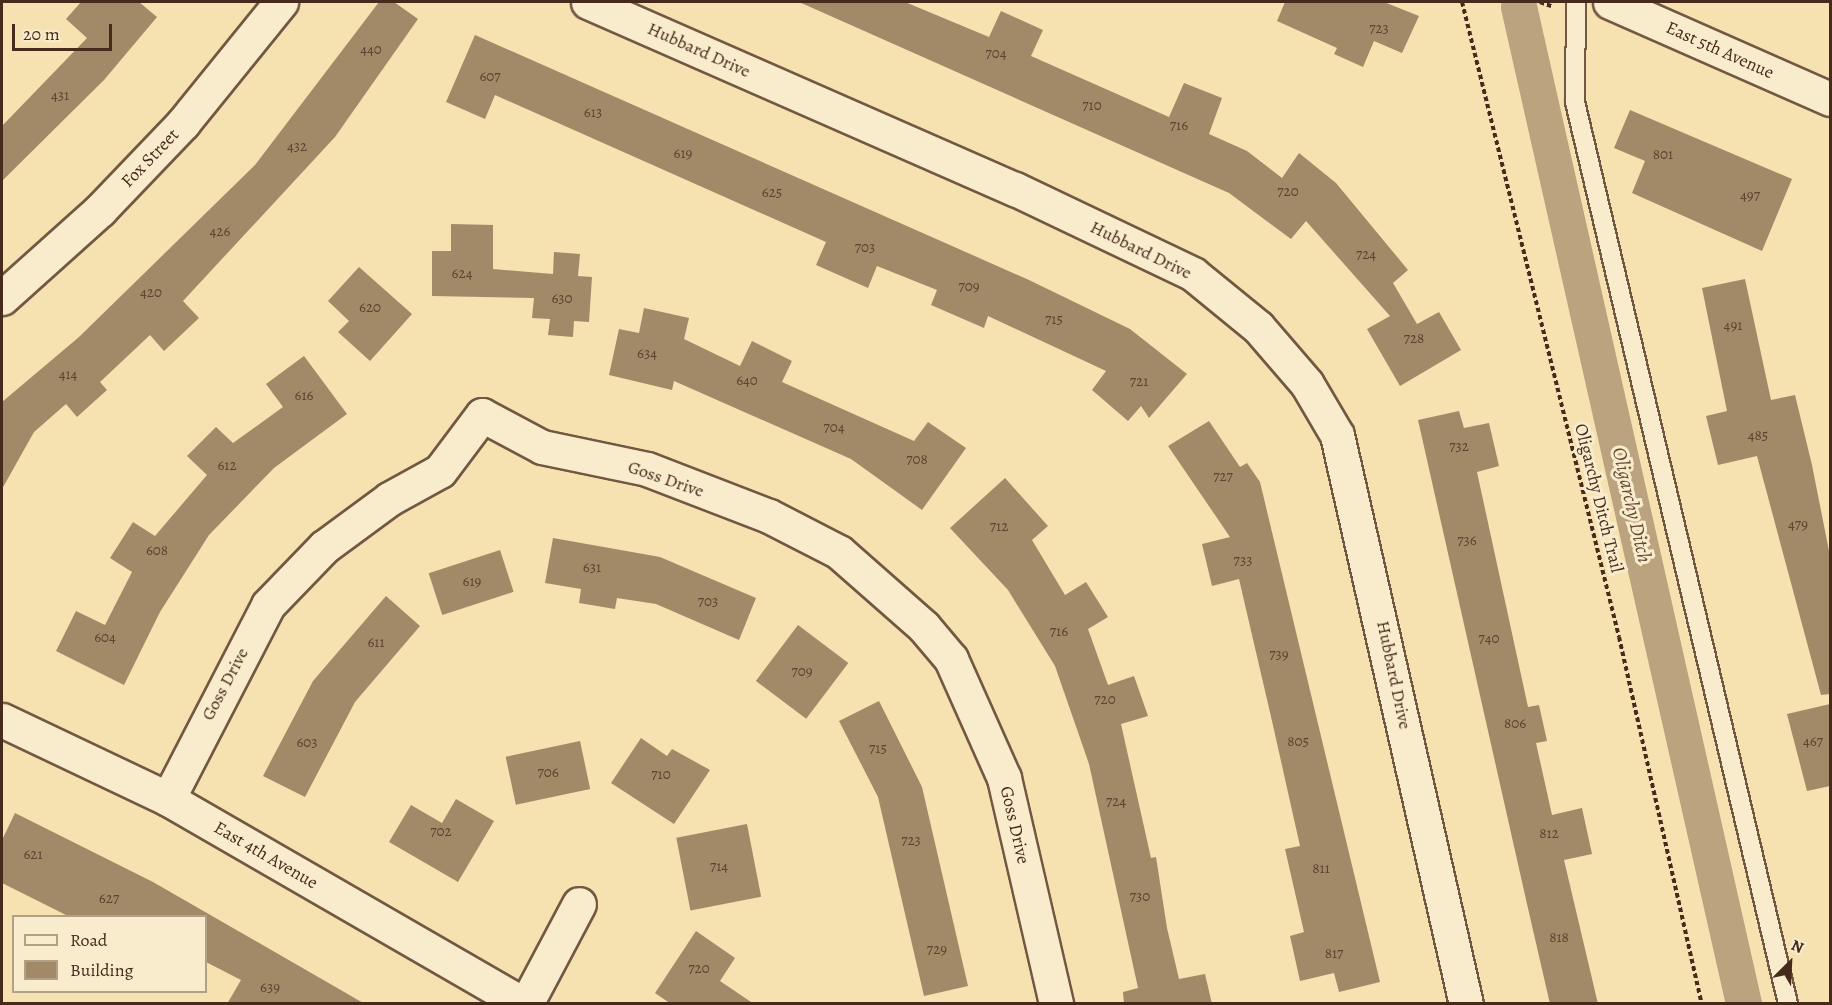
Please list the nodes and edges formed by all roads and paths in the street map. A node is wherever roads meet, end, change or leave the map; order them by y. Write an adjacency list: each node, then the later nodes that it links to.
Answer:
1 (280, 2): 7 (street, Fox Street)
2 (588, 2): 13 (street, Hubbard Drive)
3 (1462, 2): 14 (path, Oligarchy Ditch Trail)
4 (1576, 2): 15 (lane)
5 (1610, 2): 6 (street, East 5th Avenue)
6 (1830, 99)
7 (2, 298)
8 (2, 720): 9 (street, East 4th Avenue)
9 (168, 799): 11 (street, East 4th Avenue); 12 (street, Goss Drive)
10 (579, 904): 11 (street)
11 (524, 1004)
12 (1056, 1004)
13 (1466, 1004)
14 (1702, 1004)
15 (1788, 1004)

